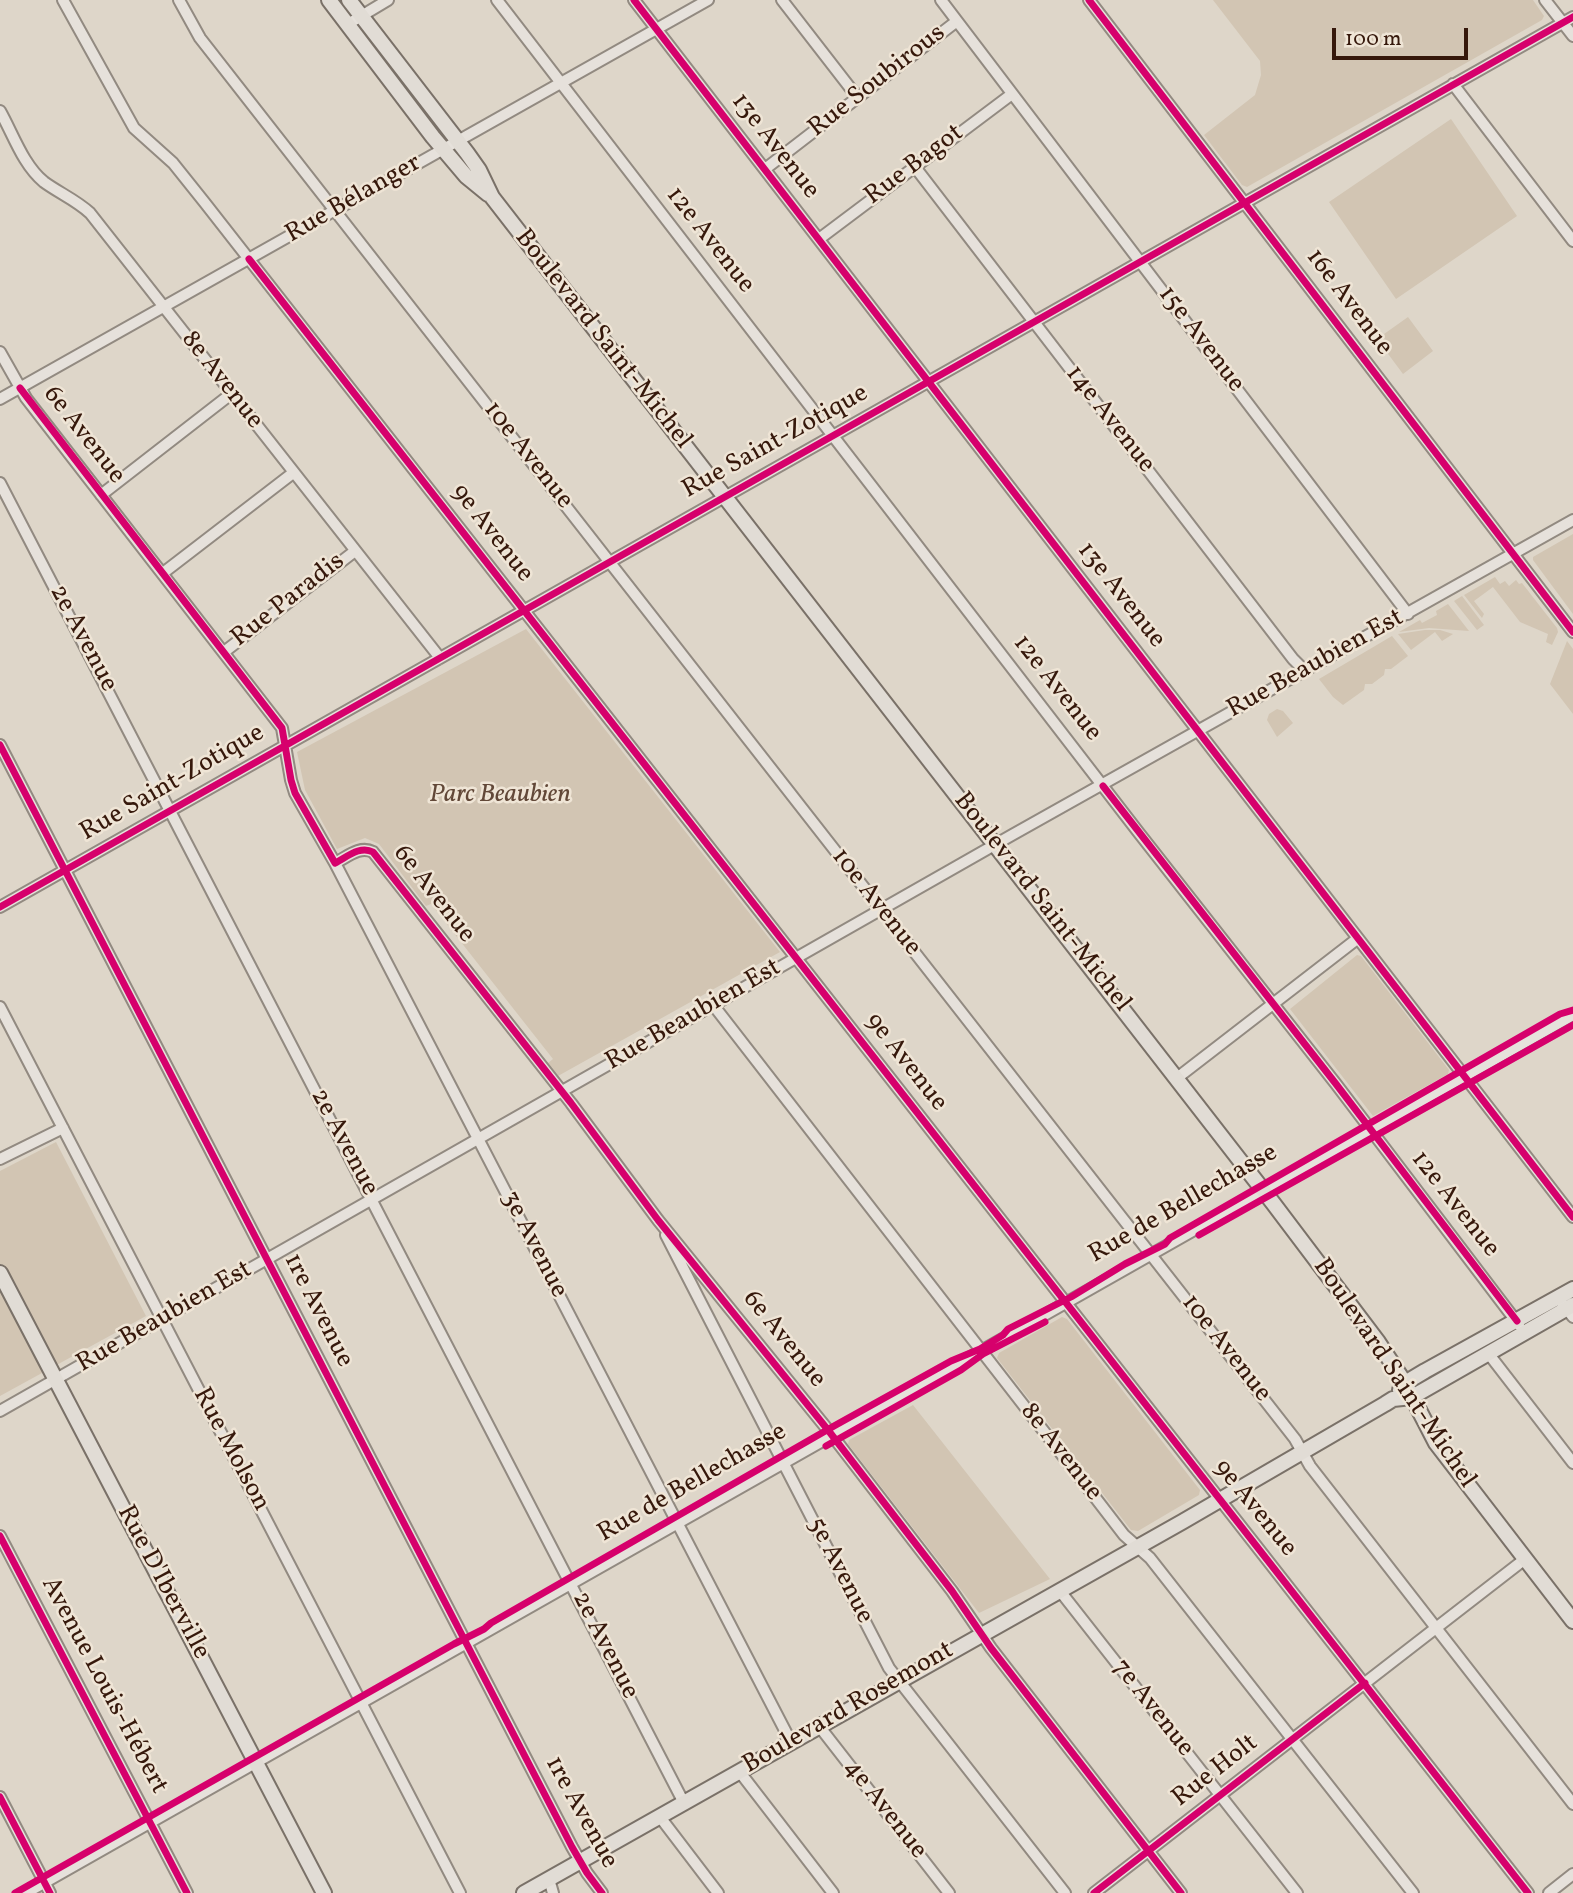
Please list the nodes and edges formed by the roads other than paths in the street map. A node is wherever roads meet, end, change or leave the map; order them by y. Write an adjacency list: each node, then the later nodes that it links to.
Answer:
1 (63, 0): 33 (street, 9e Avenue)
2 (179, 0): 30 (street, 10e Avenue)
3 (329, 0): 16 (main road, Boulevard Saint-Michel)
4 (349, 0): 13 (main road, Boulevard Saint-Michel)
5 (388, 0): 13 (street)
6 (497, 0): 19 (street, 12e Avenue)
7 (634, 0): 17 (street, 13e Avenue)
8 (708, 0): 17 (street, Rue Bélanger)
9 (782, 0): 22 (street)
10 (941, 0): 15 (street, 15e Avenue)
11 (1089, 0): 29 (street, 16e Avenue)
12 (1545, 0): 14 (street)
13 (361, 16): 16 (street); 24 (main road, Boulevard Saint-Michel)
14 (1568, 20): 18 (street); 20 (street, Rue Saint-Zotique)
15 (957, 21): 21 (street, 15e Avenue); 22 (street, Rue Soubirous)
16 (348, 24): 25 (main road, Boulevard Saint-Michel)
17 (656, 29): 19 (street, Rue Bélanger); 27 (street, 13e Avenue)
18 (1573, 36)
19 (561, 84): 24 (street, Rue Bélanger); 42 (street, 12e Avenue)
20 (1453, 84): 29 (street, Rue Saint-Zotique); 32 (street)
21 (1012, 94): 26 (street, Rue Bagot); 34 (street, 15e Avenue)
22 (858, 98): 27 (street, Rue Soubirous)
23 (0, 111): 35 (street, 8e Avenue)
24 (457, 141): 25 (street, Rue Bélanger); 28 (main road, Boulevard Saint-Michel)
25 (443, 149): 28 (main road, Boulevard Saint-Michel); 30 (street, Rue Bélanger)
26 (915, 167): 31 (street, Rue Bagot); 36 (street, 14e Avenue)
27 (765, 169): 31 (street, 13e Avenue)
28 (492, 197): 46 (main road, Boulevard Saint-Michel)
29 (1245, 203): 34 (street, Rue Saint-Zotique); 49 (street, 16e Avenue)
30 (335, 211): 33 (street, Rue Bélanger); 50 (street, 10e Avenue)
31 (819, 239): 38 (street, 13e Avenue)
32 (1573, 241)
33 (249, 259): 35 (street, Rue Bélanger); 52 (street, 9e Avenue)
34 (1140, 262): 36 (street, Rue Saint-Zotique); 53 (street, 15e Avenue)
35 (163, 307): 39 (street, Rue Bélanger); 40 (street, 8e Avenue)
36 (1034, 321): 38 (street, Rue Saint-Zotique); 57 (street, 14e Avenue)
37 (0, 352): 39 (street, 6e Avenue)
38 (928, 381): 42 (street, Rue Saint-Zotique); 58 (street, 13e Avenue)
39 (20, 388): 41 (street, Rue Bélanger); 45 (street, 6e Avenue)
40 (231, 394): 43 (street, 8e Avenue); 45 (street)
41 (0, 399)
42 (832, 436): 46 (street, Rue Saint-Zotique); 61 (street, 12e Avenue)
43 (293, 473): 48 (street, 8e Avenue); 51 (street)
44 (0, 483): 62 (street, 2e Avenue)
45 (102, 495): 51 (street, 6e Avenue)
46 (724, 497): 50 (street, Rue Saint-Zotique); 63 (main road, Boulevard Saint-Michel)
47 (1573, 520): 49 (street, Rue Beaubien Est)
48 (355, 551): 55 (street, Rue Paradis); 56 (street, 8e Avenue)
49 (1513, 554): 53 (street, Rue Beaubien Est); 54 (street, 16e Avenue)
50 (610, 561): 52 (street, Rue Saint-Zotique); 67 (street, 10e Avenue)
51 (163, 573): 55 (street, 6e Avenue)
52 (525, 610): 56 (street, Rue Saint-Zotique); 69 (street, 9e Avenue)
53 (1408, 614): 57 (street, Rue Beaubien Est)
54 (1573, 632)
55 (224, 652): 59 (street, 6e Avenue)
56 (440, 658): 59 (street, Rue Saint-Zotique)
57 (1305, 671): 58 (street, Rue Beaubien Est)
58 (1198, 731): 61 (street, Rue Beaubien Est); 68 (street, 13e Avenue)
59 (285, 744): 62 (street, Rue Saint-Zotique); 64 (street, 3e Avenue)
60 (0, 746): 65 (street, 1re Avenue)
61 (1103, 786): 63 (street, Rue Beaubien Est); 70 (street, 12e Avenue)
62 (171, 810): 65 (street, Rue Saint-Zotique); 82 (street, 2e Avenue)
63 (995, 845): 67 (street, Rue Beaubien Est); 75 (main road, Boulevard Saint-Michel)
64 (335, 863): 76 (street, 6e Avenue); 79 (street, 3e Avenue)
65 (65, 870): 66 (street, Rue Saint-Zotique); 86 (street, 1re Avenue)
66 (0, 907)
67 (880, 910): 69 (street, Rue Beaubien Est); 85 (street, 10e Avenue)
68 (1357, 939): 70 (street); 74 (street, 13e Avenue)
69 (796, 958): 71 (street, Rue Beaubien Est); 89 (street, 9e Avenue)
70 (1273, 1003): 75 (street); 78 (street, 12e Avenue)
71 (714, 1006): 76 (street, Rue Beaubien Est); 93 (street, 8e Avenue)
72 (0, 1007): 77 (street, Rue Molson)
73 (1573, 1015): 74 (street, Rue de Bellechasse)
74 (1466, 1077): 78 (street, Rue de Bellechasse); 83 (street, 13e Avenue)
75 (1177, 1078): 81 (main road, Boulevard Saint-Michel)
76 (562, 1093): 79 (street, Rue Beaubien Est); 84 (street, 6e Avenue)
77 (63, 1128): 80 (street); 91 (street, Rue Molson)
78 (1371, 1131): 81 (street, Rue de Bellechasse); 92 (street, 12e Avenue)
79 (479, 1140): 82 (street, Rue Beaubien Est); 105 (street, 3e Avenue)
80 (0, 1159)
81 (1264, 1191): 85 (street, Rue de Bellechasse); 96 (main road, Boulevard Saint-Michel)
82 (373, 1200): 86 (street, Rue Beaubien Est); 109 (street, 2e Avenue)
83 (1573, 1217)
84 (658, 1220): 100 (street, 6e Avenue); 102 (street, 5e Avenue)
85 (1151, 1255): 89 (street, Rue de Bellechasse); 101 (street, 10e Avenue)
86 (267, 1260): 91 (street, Rue Beaubien Est); 114 (street, 1re Avenue)
87 (0, 1273): 95 (main road, Rue D'Iberville)
88 (1573, 1289): 90 (main road, Boulevard Rosemont)
89 (1067, 1303): 93 (street, Rue de Bellechasse); 104 (street, 9e Avenue)
90 (1568, 1307): 92 (main road, Boulevard Rosemont)
91 (161, 1319): 95 (street, Rue Beaubien Est); 117 (street, Rue Molson)
92 (1521, 1327): 94 (main road, Boulevard Rosemont); 96 (main road, Boulevard Rosemont)
93 (982, 1352): 100 (street, Rue de Bellechasse); 107 (street, 8e Avenue)
94 (1488, 1353): 97 (main road, Boulevard Rosemont); 103 (street)
95 (56, 1380): 99 (street, Rue Beaubien Est); 121 (main road, Rue D'Iberville)
96 (1405, 1383): 97 (main road, Boulevard Saint-Michel); 98 (main road, Boulevard Rosemont)
97 (1412, 1397): 98 (main road, Boulevard Rosemont); 108 (main road, Boulevard Saint-Michel)
98 (1393, 1399): 101 (main road, Boulevard Rosemont)
99 (0, 1411)
100 (831, 1434): 102 (street, Rue de Bellechasse); 113 (street, 6e Avenue)
101 (1302, 1453): 104 (main road, Boulevard Rosemont); 112 (street, 10e Avenue)
102 (782, 1462): 105 (street, Rue de Bellechasse); 115 (street, 5e Avenue)
103 (1573, 1463)
104 (1220, 1499): 107 (main road, Boulevard Rosemont); 116 (street, 9e Avenue)
105 (677, 1522): 109 (street, Rue de Bellechasse); 120 (street, 3e Avenue)
106 (0, 1536): 128 (street, Avenue Louis-Hébert)
107 (1137, 1545): 110 (main road, Boulevard Rosemont); 119 (street, 8e Avenue)
108 (1525, 1559): 111 (main road, Boulevard Saint-Michel); 112 (street, Rue Holt)
109 (572, 1583): 114 (street, Rue de Bellechasse); 125 (street, 2e Avenue)
110 (1060, 1591): 113 (main road, Boulevard Rosemont); 123 (street, 7e Avenue)
111 (1573, 1621)
112 (1436, 1628): 116 (street, Rue Holt); 126 (street, 10e Avenue)
113 (982, 1633): 115 (main road, Boulevard Rosemont); 129 (street, 6e Avenue)
114 (466, 1644): 117 (street, Rue de Bellechasse); 130 (street, 1re Avenue)
115 (899, 1680): 118 (main road, Boulevard Rosemont); 143 (street, 5e Avenue)
116 (1364, 1683): 119 (street, Rue Holt); 148 (street, 9e Avenue)
117 (362, 1703): 121 (street, Rue de Bellechasse); 137 (street, Rue Molson)
118 (819, 1726): 120 (main road, Boulevard Rosemont); 142 (street, 4e Avenue)
119 (1292, 1740): 123 (street, Rue Holt); 147 (street, 8e Avenue)
120 (791, 1742): 122 (main road, Boulevard Rosemont)
121 (256, 1763): 128 (street, Rue de Bellechasse); 136 (main road, Rue D'Iberville)
122 (739, 1771): 125 (main road, Boulevard Rosemont); 141 (street)
123 (1220, 1796): 129 (street, Rue Holt); 146 (street, 7e Avenue)
124 (0, 1797): 133 (street)
125 (684, 1803): 127 (main road, Boulevard Rosemont)
126 (1573, 1804)
127 (660, 1817): 130 (main road, Boulevard Rosemont); 140 (street)
128 (151, 1823): 133 (street, Rue de Bellechasse); 135 (street, Avenue Louis-Hébert)
129 (1149, 1850): 144 (street, Rue Holt); 145 (street, 6e Avenue)
130 (580, 1861): 132 (main road, Boulevard Rosemont); 139 (street, 1re Avenue)
131 (1573, 1874): 149 (street)
132 (551, 1886): 138 (main road, Boulevard Rosemont)
133 (47, 1888): 134 (street, Rue de Bellechasse)
134 (26, 1893)
135 (187, 1893)
136 (324, 1893)
137 (460, 1893)
138 (524, 1893)
139 (602, 1893)
140 (718, 1893)
141 (833, 1893)
142 (949, 1893)
143 (1065, 1893)
144 (1094, 1893)
145 (1181, 1893)
146 (1297, 1893)
147 (1413, 1893)
148 (1528, 1893)
149 (1549, 1893)

